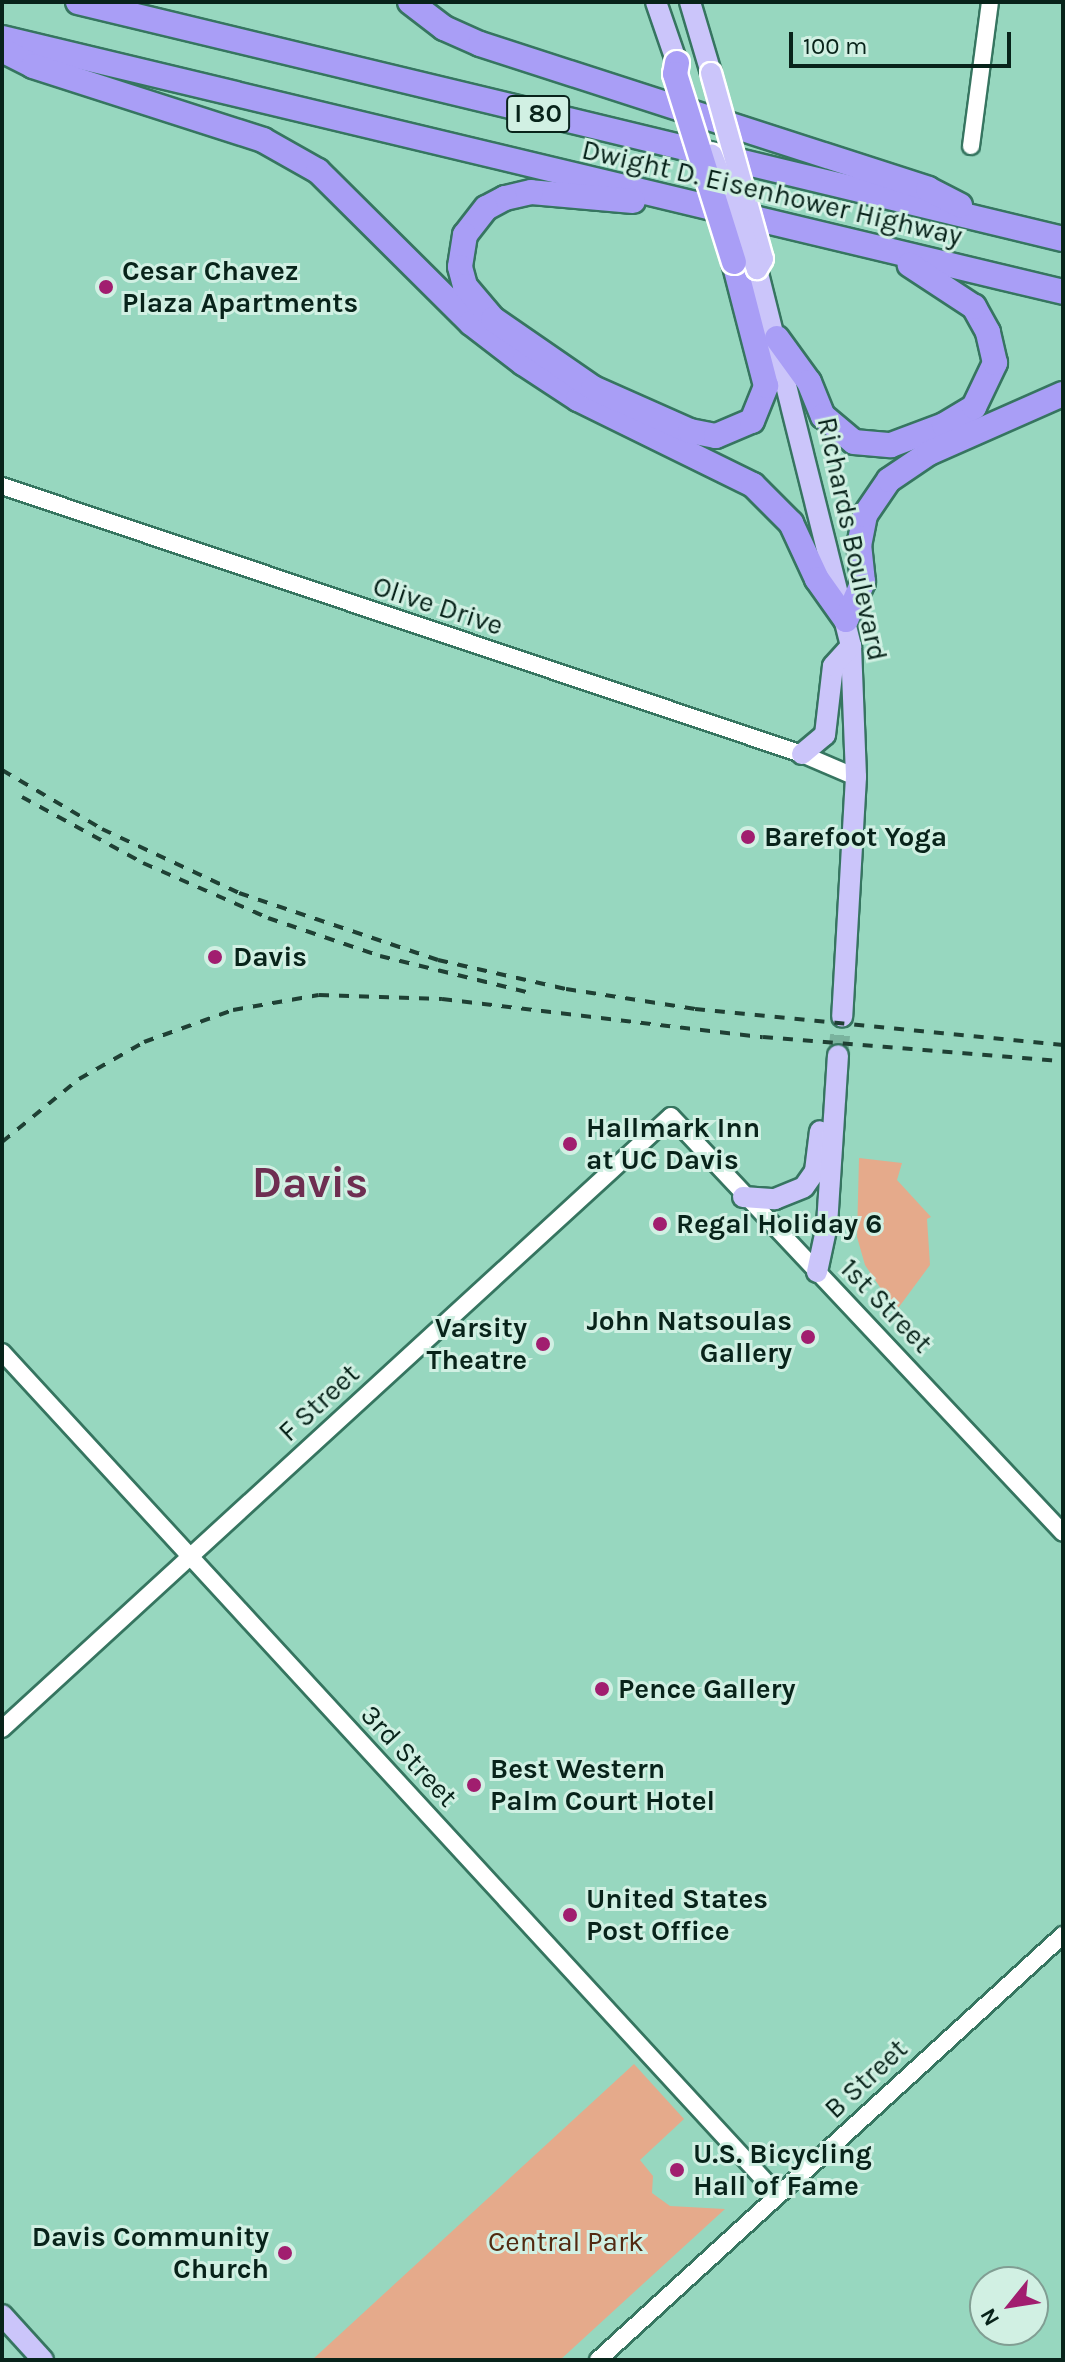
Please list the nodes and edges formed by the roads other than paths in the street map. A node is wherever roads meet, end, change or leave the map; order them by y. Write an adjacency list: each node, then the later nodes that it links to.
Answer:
1 (78, 2): 11 (highway, Dwight D. Eisenhower Highway / I 80)
2 (410, 2): 11 (highway)
3 (656, 2): 8 (main road)
4 (690, 2): 14 (main road, Richards Boulevard, bridge)
5 (990, 2): 9 (street)
6 (2, 38): 10 (highway, Dwight D. Eisenhower Highway / I 80)
7 (2, 50): 19 (highway)
8 (677, 63): 14 (highway, bridge)
9 (971, 146)
10 (673, 201): 13 (highway, Dwight D. Eisenhower Highway / I 80); 14 (highway)
11 (998, 224): 12 (highway, Dwight D. Eisenhower Highway / I 80)
12 (1063, 239)
13 (895, 255): 15 (highway, Dwight D. Eisenhower Highway / I 80); 16 (highway)
14 (745, 266): 16 (main road, Richards Boulevard)
15 (1063, 292)
16 (777, 338): 19 (main road, Richards Boulevard)
17 (1063, 394): 19 (highway)
18 (2, 486): 21 (street, Olive Drive)
19 (846, 620): 20 (main road, Richards Boulevard)
20 (851, 646): 21 (main road); 22 (main road, Richards Boulevard)
21 (802, 754): 22 (street, Olive Drive)
22 (856, 777): 23 (main road, Richards Boulevard)
23 (842, 1017)
24 (838, 1055): 25 (main road)
25 (834, 1090): 27 (main road); 28 (main road)
26 (671, 1116): 27 (street, 1st Street); 31 (street, F Street)
27 (743, 1197): 28 (street, 1st Street)
28 (817, 1272): 30 (street, 1st Street)
29 (2, 1352): 31 (street, 3rd Street)
30 (1063, 1533)
31 (190, 1556): 32 (street, F Street); 34 (street, 3rd Street)
32 (2, 1729)
33 (1063, 1935): 34 (street, B Street)
34 (778, 2195): 37 (street, B Street)
35 (2, 2315): 36 (main road)
36 (43, 2360)
37 (598, 2360)

